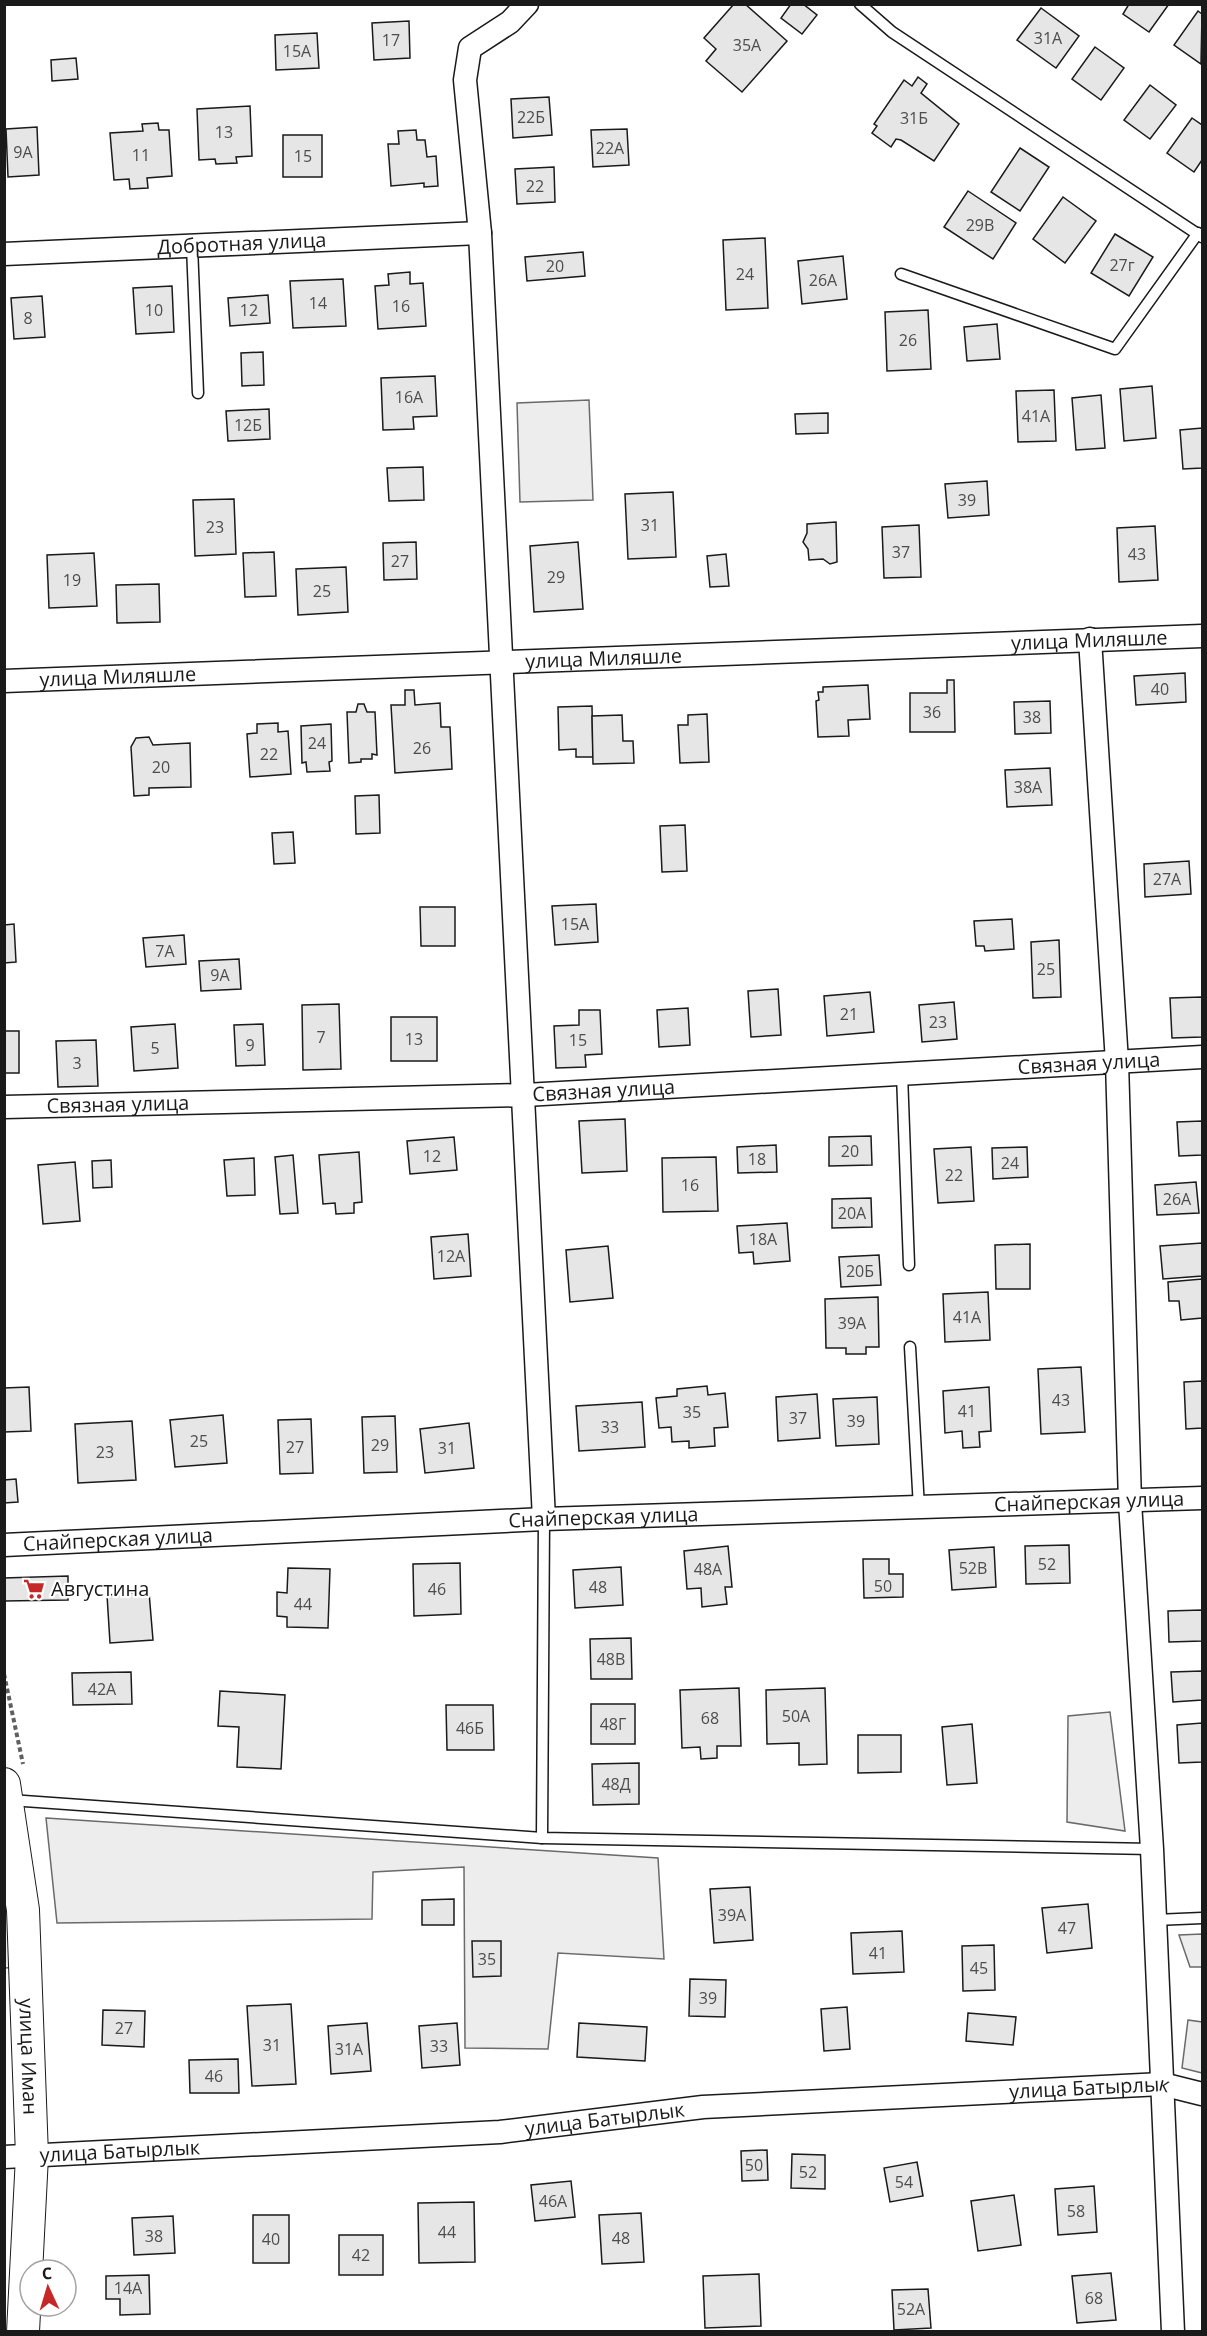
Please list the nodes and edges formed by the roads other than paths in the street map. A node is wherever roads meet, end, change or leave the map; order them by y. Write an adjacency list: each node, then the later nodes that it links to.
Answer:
1 (527, 4): 3 (street)
2 (860, 4): 4 (lane)
3 (480, 233): 5 (street, Добротная улица); 11 (street)
4 (1200, 235): 7 (lane)
5 (192, 246): 6 (street, Добротная улица); 8 (lane)
6 (4, 254)
7 (901, 274)
8 (198, 393)
9 (1203, 636): 10 (street, улица Миляшле)
10 (1090, 639): 11 (street, улица Миляшле); 14 (street)
11 (503, 662): 12 (street, улица Миляшле); 16 (street)
12 (4, 681)
13 (1203, 1057): 14 (street, Связная улица)
14 (1118, 1062): 15 (street, Связная улица); 21 (street)
15 (902, 1074): 16 (street, Связная улица); 18 (lane)
16 (525, 1095): 17 (street, Связная улица); 23 (street)
17 (4, 1107)
18 (909, 1265)
19 (910, 1347): 22 (lane)
20 (1203, 1498): 21 (street, Снайперская улица)
21 (1130, 1502): 22 (street, Снайперская улица); 27 (street)
22 (919, 1508): 23 (street, Снайперская улица)
23 (544, 1520): 24 (street, Снайперская улица); 26 (lane)
24 (4, 1545)
25 (6, 1792): 26 (lane); 32 (street, улица Иман)
26 (542, 1838): 27 (lane)
27 (1152, 1849): 29 (street)
28 (1203, 1918): 29 (lane)
29 (1155, 1920): 30 (street)
30 (1162, 2084): 31 (street, улица Батырлык); 32 (street, улица Батырлык); 34 (street)
31 (1203, 2094)
32 (18, 2157): 33 (street, улица Иман)
33 (23, 2331)
34 (1173, 2331)

